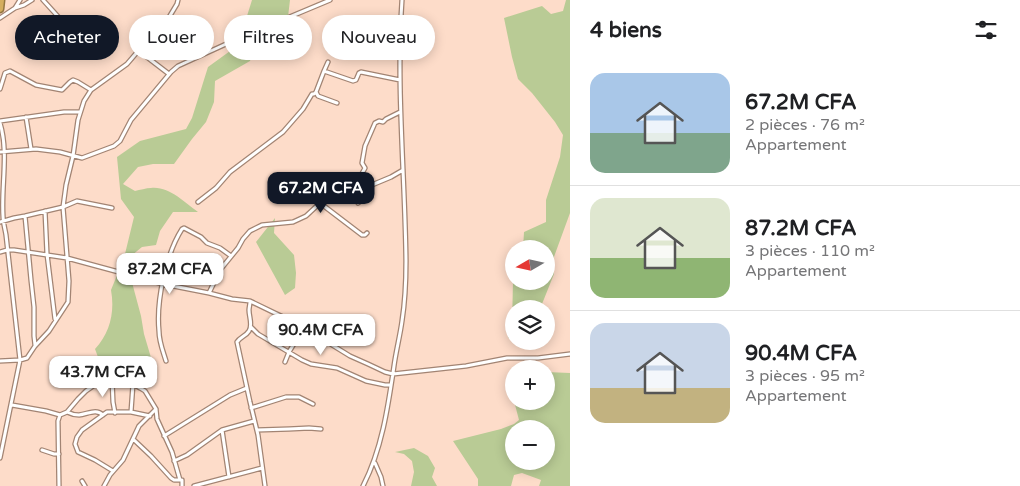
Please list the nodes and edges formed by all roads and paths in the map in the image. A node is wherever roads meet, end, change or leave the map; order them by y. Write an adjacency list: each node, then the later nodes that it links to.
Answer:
1 (1, 0): 9 (highway)
2 (20, 0): 8 (street)
3 (32, 0): 8 (street)
4 (43, 0): 10 (street)
5 (178, 0): 11 (street)
6 (330, 0): 17 (street)
7 (402, 0): 18 (street)
8 (15, 8): 12 (street)
9 (0, 9)
10 (57, 15)
11 (170, 15)
12 (0, 18)
13 (130, 60): 20 (street)
14 (150, 60): 17 (street)
15 (328, 62): 16 (street)
16 (324, 71): 18 (street); 21 (street)
17 (169, 74): 29 (street)
18 (400, 80): 24 (street)
19 (0, 89): 20 (street)
20 (91, 90): 23 (street)
21 (316, 92): 22 (street); 31 (street)
22 (337, 103)
23 (80, 112): 25 (street); 29 (street)
24 (400, 112): 30 (street); 33 (street)
25 (26, 116): 26 (street); 27 (street)
26 (0, 122): 28 (street)
27 (31, 150): 28 (street); 29 (street)
28 (2, 151): 38 (street)
29 (73, 156): 34 (street)
30 (403, 169): 32 (street); 59 (street)
31 (198, 202)
32 (358, 203)
33 (320, 204): 39 (street); 44 (street)
34 (63, 207): 35 (street); 36 (street); 45 (street)
35 (112, 208)
36 (45, 211): 37 (street); 43 (street)
37 (26, 216): 38 (street); 42 (street)
38 (2, 222): 40 (street)
39 (367, 233)
40 (7, 250): 41 (street); 42 (street); 55 (street)
41 (0, 252)
42 (28, 252): 43 (street); 52 (street)
43 (47, 254): 45 (street); 49 (street)
44 (231, 256): 46 (street); 47 (street)
45 (67, 258): 46 (street); 49 (street)
46 (163, 284): 47 (street); 57 (street)
47 (209, 293): 48 (street)
48 (250, 302): 50 (street); 51 (street)
49 (56, 320): 52 (street)
50 (296, 324): 53 (street); 59 (street)
51 (251, 326): 53 (street); 63 (street)
52 (35, 346): 55 (street)
53 (289, 352): 58 (street); 62 (street)
54 (570, 354): 59 (street)
55 (20, 360): 56 (street); 65 (street)
56 (0, 361)
57 (166, 361)
58 (285, 362)
59 (393, 374): 62 (street)
60 (112, 379): 61 (street); 68 (street); 70 (street)
61 (134, 384): 67 (street); 69 (street)
62 (391, 385): 84 (street)
63 (247, 388): 66 (street); 78 (street)
64 (313, 404): 66 (street)
65 (12, 405): 71 (street); 82 (street)
66 (251, 408): 74 (street)
67 (156, 409): 73 (street); 78 (street)
68 (67, 412): 71 (street); 72 (street)
69 (131, 412): 70 (street); 73 (street)
70 (115, 413): 72 (street)
71 (60, 415): 81 (street)
72 (104, 415): 86 (street)
73 (150, 416): 79 (street)
74 (254, 420): 76 (street); 77 (street)
75 (321, 429): 77 (street)
76 (222, 430): 83 (street); 87 (street)
77 (257, 430): 85 (street)
78 (164, 436): 83 (street)
79 (133, 439): 86 (street); 88 (street)
80 (42, 450): 81 (street)
81 (59, 454): 90 (street)
82 (0, 458)
83 (174, 462): 88 (street)
84 (374, 462): 96 (street); 97 (street)
85 (262, 468): 87 (street); 95 (street)
86 (113, 471): 92 (street)
87 (230, 477): 94 (street)
88 (182, 480): 93 (street)
89 (82, 481): 91 (street)
90 (59, 486)
91 (85, 486)
92 (104, 486)
93 (182, 486)
94 (194, 486)
95 (265, 486)
96 (364, 486)
97 (384, 486)

